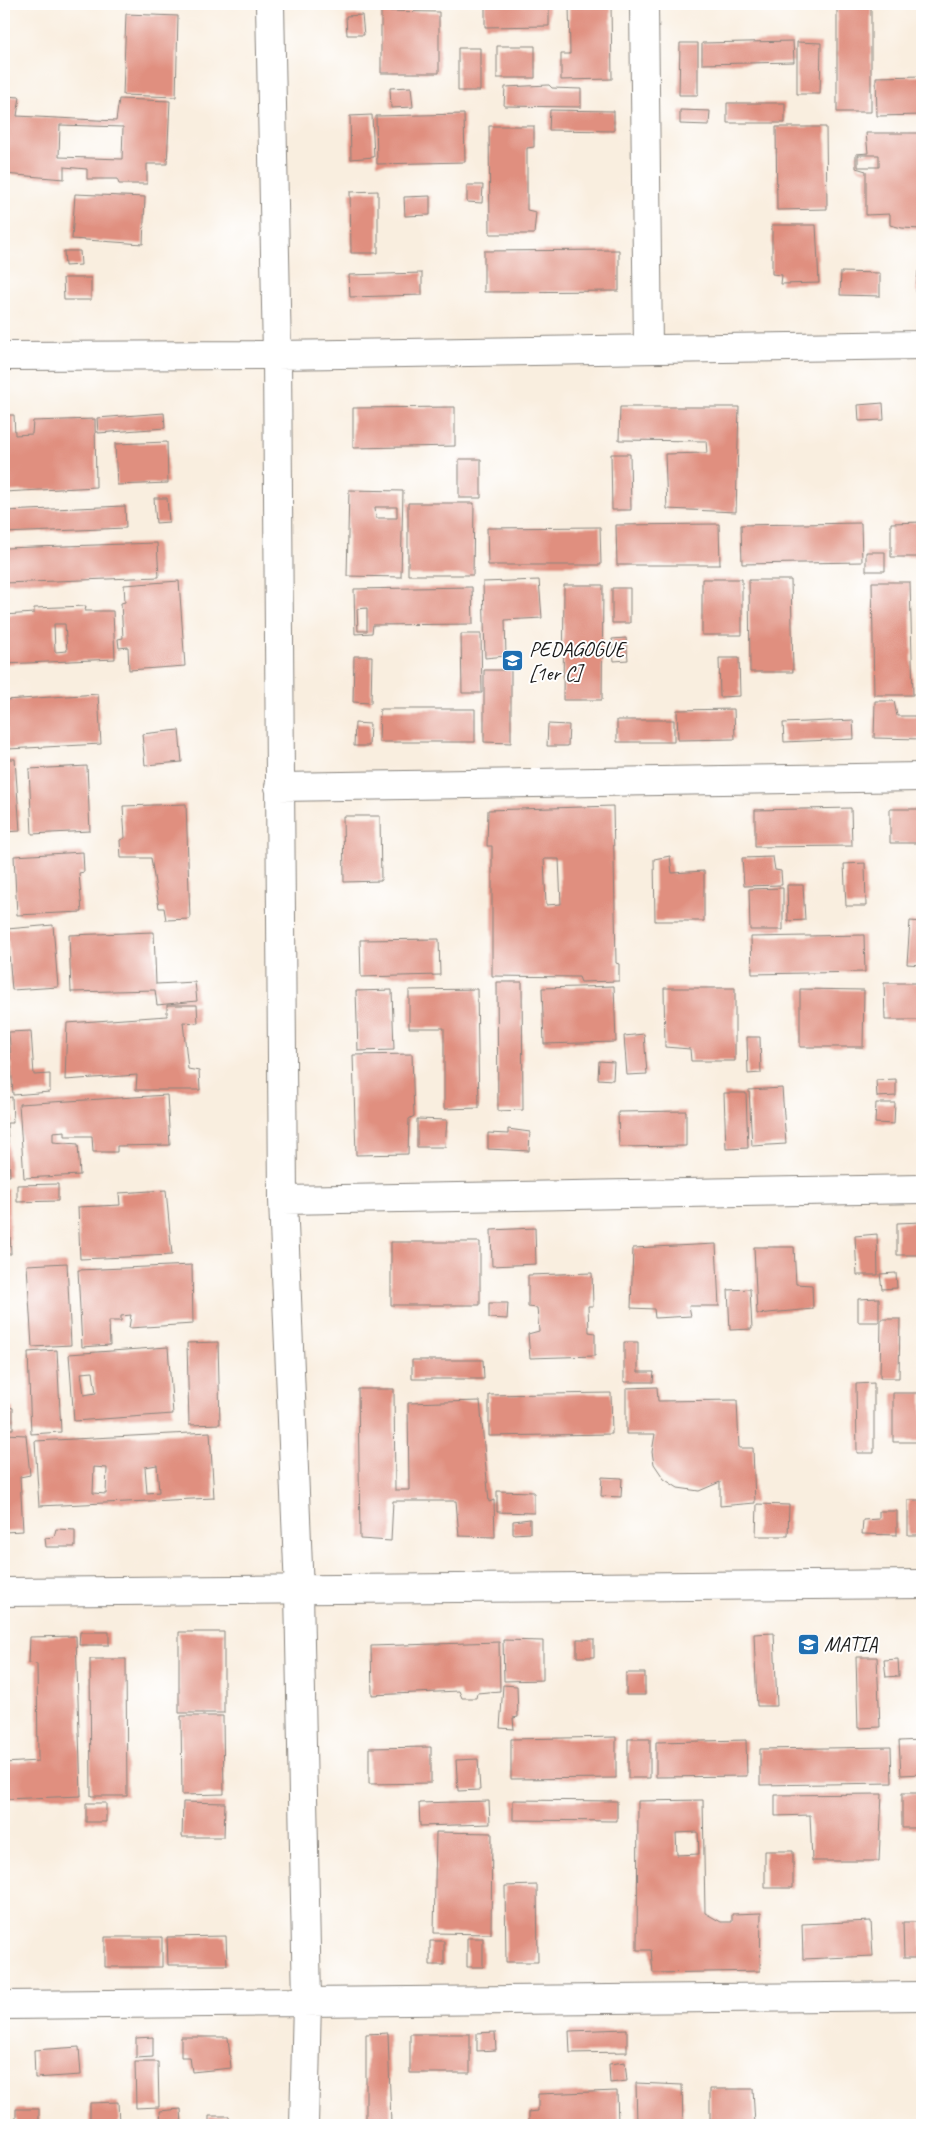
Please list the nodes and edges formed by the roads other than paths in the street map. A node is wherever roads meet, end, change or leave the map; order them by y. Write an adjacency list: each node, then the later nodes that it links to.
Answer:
1 (270, 4): 5 (street)
2 (644, 4): 4 (street)
3 (922, 345): 4 (street)
4 (648, 348): 5 (street)
5 (277, 355): 6 (street); 8 (street)
6 (4, 356)
7 (922, 777): 8 (street)
8 (280, 787): 10 (street)
9 (922, 1189): 10 (street)
10 (282, 1200): 12 (street)
11 (922, 1584): 12 (street)
12 (299, 1591): 13 (street); 15 (street)
13 (4, 1592)
14 (922, 1996): 15 (street)
15 (307, 2002): 16 (street); 17 (street)
16 (4, 2005)
17 (304, 2125)

